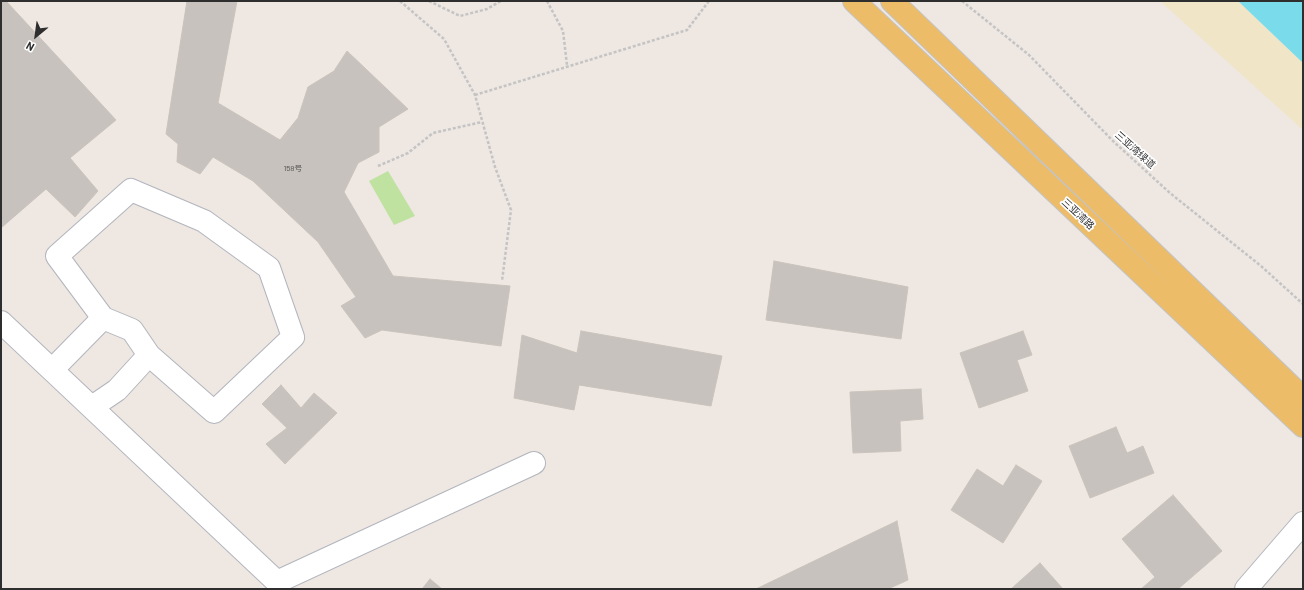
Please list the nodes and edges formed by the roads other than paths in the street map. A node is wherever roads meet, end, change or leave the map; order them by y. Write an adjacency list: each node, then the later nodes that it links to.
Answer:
1 (854, 1): 9 (main road, 三亚湾路)
2 (892, 1): 7 (main road)
3 (103, 318): 5 (street); 5 (street); 6 (street)
4 (1, 322): 6 (street)
5 (149, 355): 8 (street)
6 (52, 370): 8 (street)
7 (1303, 398)
8 (92, 407): 10 (street)
9 (1303, 426)
10 (534, 463)
11 (1303, 523): 12 (street)
12 (1246, 589)

